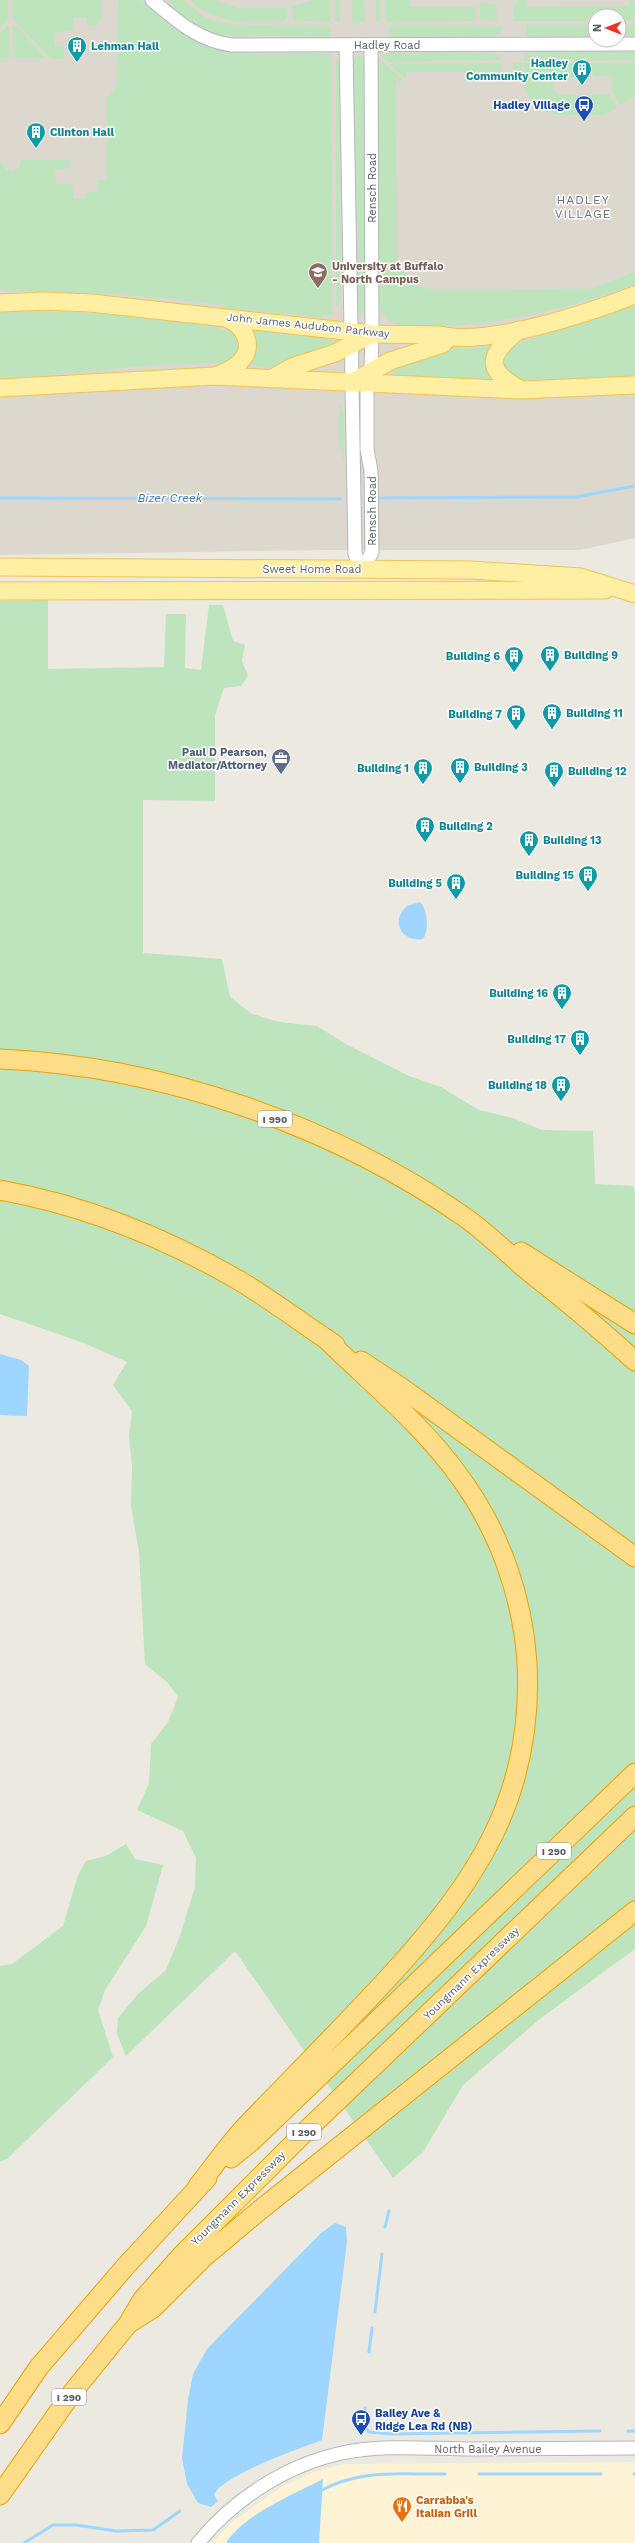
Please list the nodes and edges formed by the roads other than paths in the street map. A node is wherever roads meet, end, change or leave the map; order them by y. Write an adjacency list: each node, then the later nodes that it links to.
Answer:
1 (152, 0): 3 (street, Hadley Road)
2 (635, 44): 4 (street, Hadley Road)
3 (346, 46): 4 (street, Hadley Road); 13 (street, Rensch Road)
4 (371, 46): 11 (street, Rensch Road)
5 (635, 295): 10 (main road, John James Audubon Parkway)
6 (0, 298): 7 (main road)
7 (45, 301): 8 (main road, John James Audubon Parkway); 9 (main road, John James Audubon Parkway)
8 (0, 303)
9 (217, 316): 13 (main road, John James Audubon Parkway); 14 (main road)
10 (519, 330): 12 (main road, John James Audubon Parkway); 19 (main road)
11 (372, 334): 12 (main road, John James Audubon Parkway); 13 (main road, John James Audubon Parkway); 16 (street, Rensch Road)
12 (449, 337): 16 (main road)
13 (351, 338): 15 (main road); 16 (street, Rensch Road)
14 (216, 376): 15 (main road); 18 (main road)
15 (271, 379): 16 (main road)
16 (363, 379): 19 (main road); 21 (street, Rensch Road); 21 (street, Rensch Road)
17 (635, 385): 19 (main road)
18 (0, 388)
19 (521, 390)
20 (0, 567): 21 (main road, Sweet Home Road)
21 (361, 569): 23 (main road, Sweet Home Road)
22 (0, 591): 23 (main road, Sweet Home Road)
23 (628, 593)
24 (0, 1059): 26 (highway, I 990)
25 (0, 1190): 28 (highway)
26 (480, 1229): 27 (highway); 29 (highway)
27 (635, 1324)
28 (325, 1338): 30 (highway); 34 (highway)
29 (635, 1361)
30 (635, 1557)
31 (635, 1773): 34 (highway, I 290)
32 (635, 1816): 35 (highway, Youngmann Expressway / I 290)
33 (635, 1911): 35 (highway)
34 (198, 2186): 36 (highway, I 290)
35 (128, 2324): 38 (highway, Youngmann Expressway / I 290)
36 (0, 2424)
37 (635, 2448): 39 (street, North Bailey Avenue)
38 (0, 2495)
39 (198, 2543)

